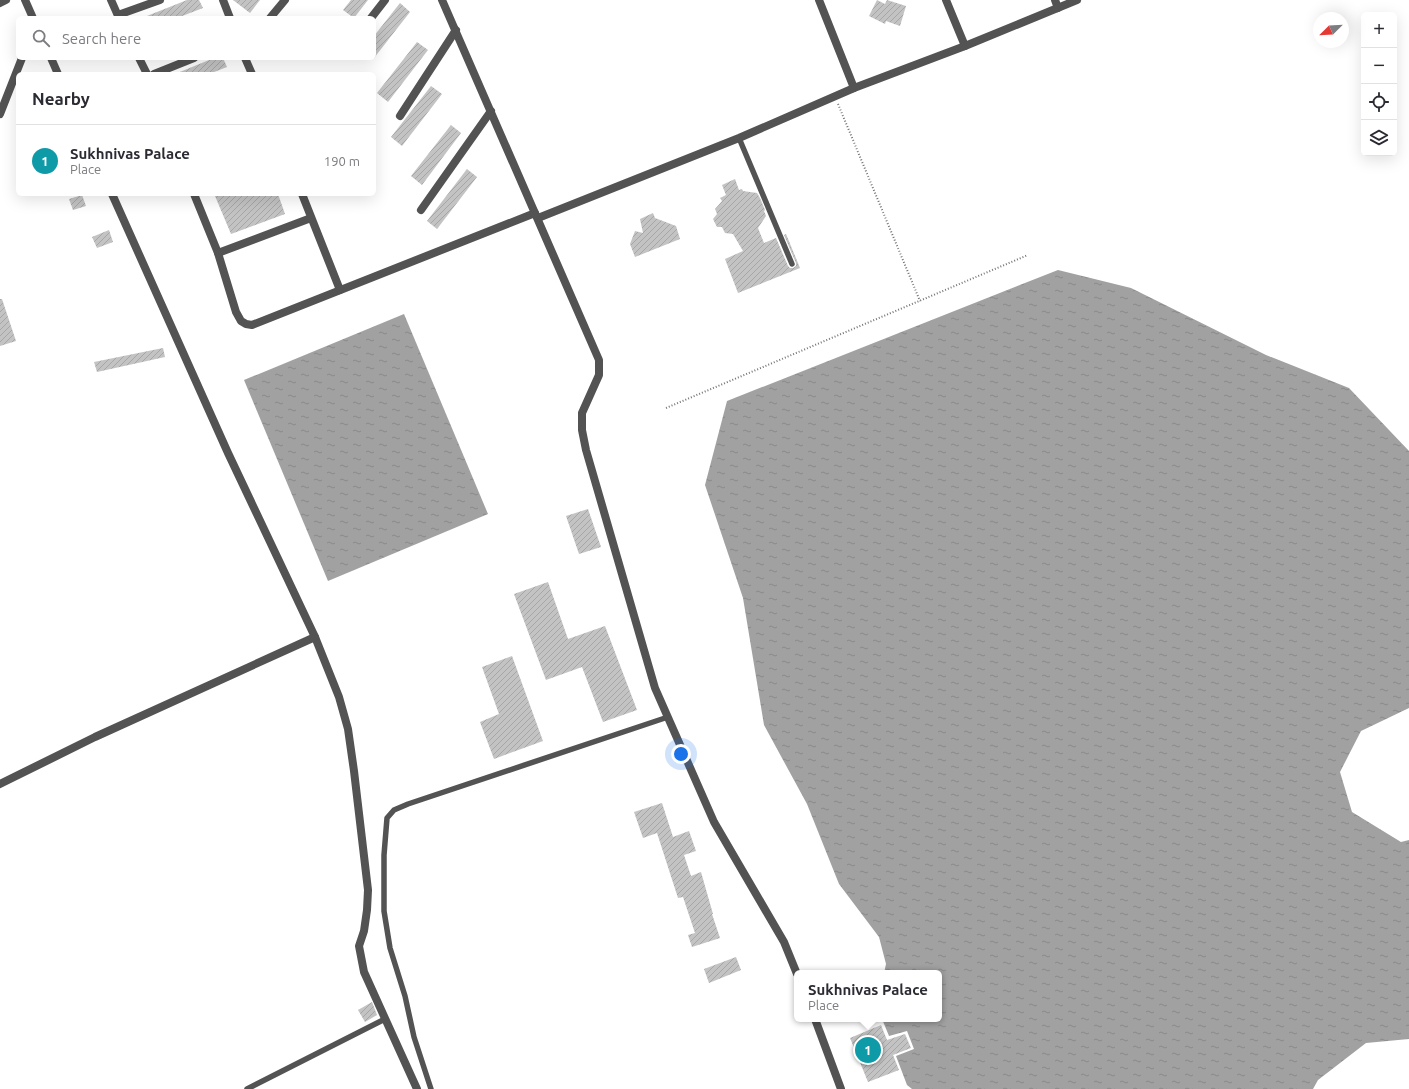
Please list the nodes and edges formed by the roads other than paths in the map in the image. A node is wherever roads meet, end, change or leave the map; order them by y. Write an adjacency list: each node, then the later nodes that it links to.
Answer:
1 (6, 0): 12 (street)
2 (25, 0): 14 (street)
3 (111, 0): 15 (street)
4 (160, 0): 16 (street)
5 (223, 0): 17 (street)
6 (285, 0): 18 (street)
7 (385, 0): 19 (street)
8 (442, 0): 20 (street)
9 (819, 0): 33 (street)
10 (946, 0): 21 (street)
11 (1077, 0): 13 (street)
12 (0, 3)
13 (1056, 4): 21 (street)
14 (32, 16)
15 (118, 16)
16 (120, 16)
17 (229, 16)
18 (272, 16)
19 (373, 16)
20 (456, 30): 34 (street); 36 (street)
21 (965, 46): 33 (street)
22 (21, 60): 27 (street)
23 (52, 60): 28 (street)
24 (140, 60): 29 (street)
25 (189, 60): 30 (street)
26 (246, 60): 31 (street)
27 (16, 72)
28 (57, 72)
29 (146, 72)
30 (159, 72)
31 (251, 72)
32 (16, 73): 35 (street)
33 (854, 88): 37 (street)
34 (491, 111): 41 (street); 42 (street)
35 (0, 114)
36 (400, 116)
37 (738, 138): 42 (street); 45 (lane)
38 (113, 196): 47 (street)
39 (196, 196): 44 (street)
40 (303, 196): 43 (street)
41 (421, 210)
42 (536, 215): 46 (street); 48 (street)
43 (311, 218): 44 (street); 46 (street)
44 (218, 253): 46 (street)
45 (792, 264)
46 (340, 290)
47 (315, 637): 49 (street); 51 (street)
48 (668, 717): 50 (street); 55 (lane)
49 (0, 784)
50 (795, 970)
51 (385, 1018): 53 (lane); 54 (street)
52 (816, 1022): 56 (street)
53 (247, 1089)
54 (417, 1089)
55 (431, 1089)
56 (841, 1089)

